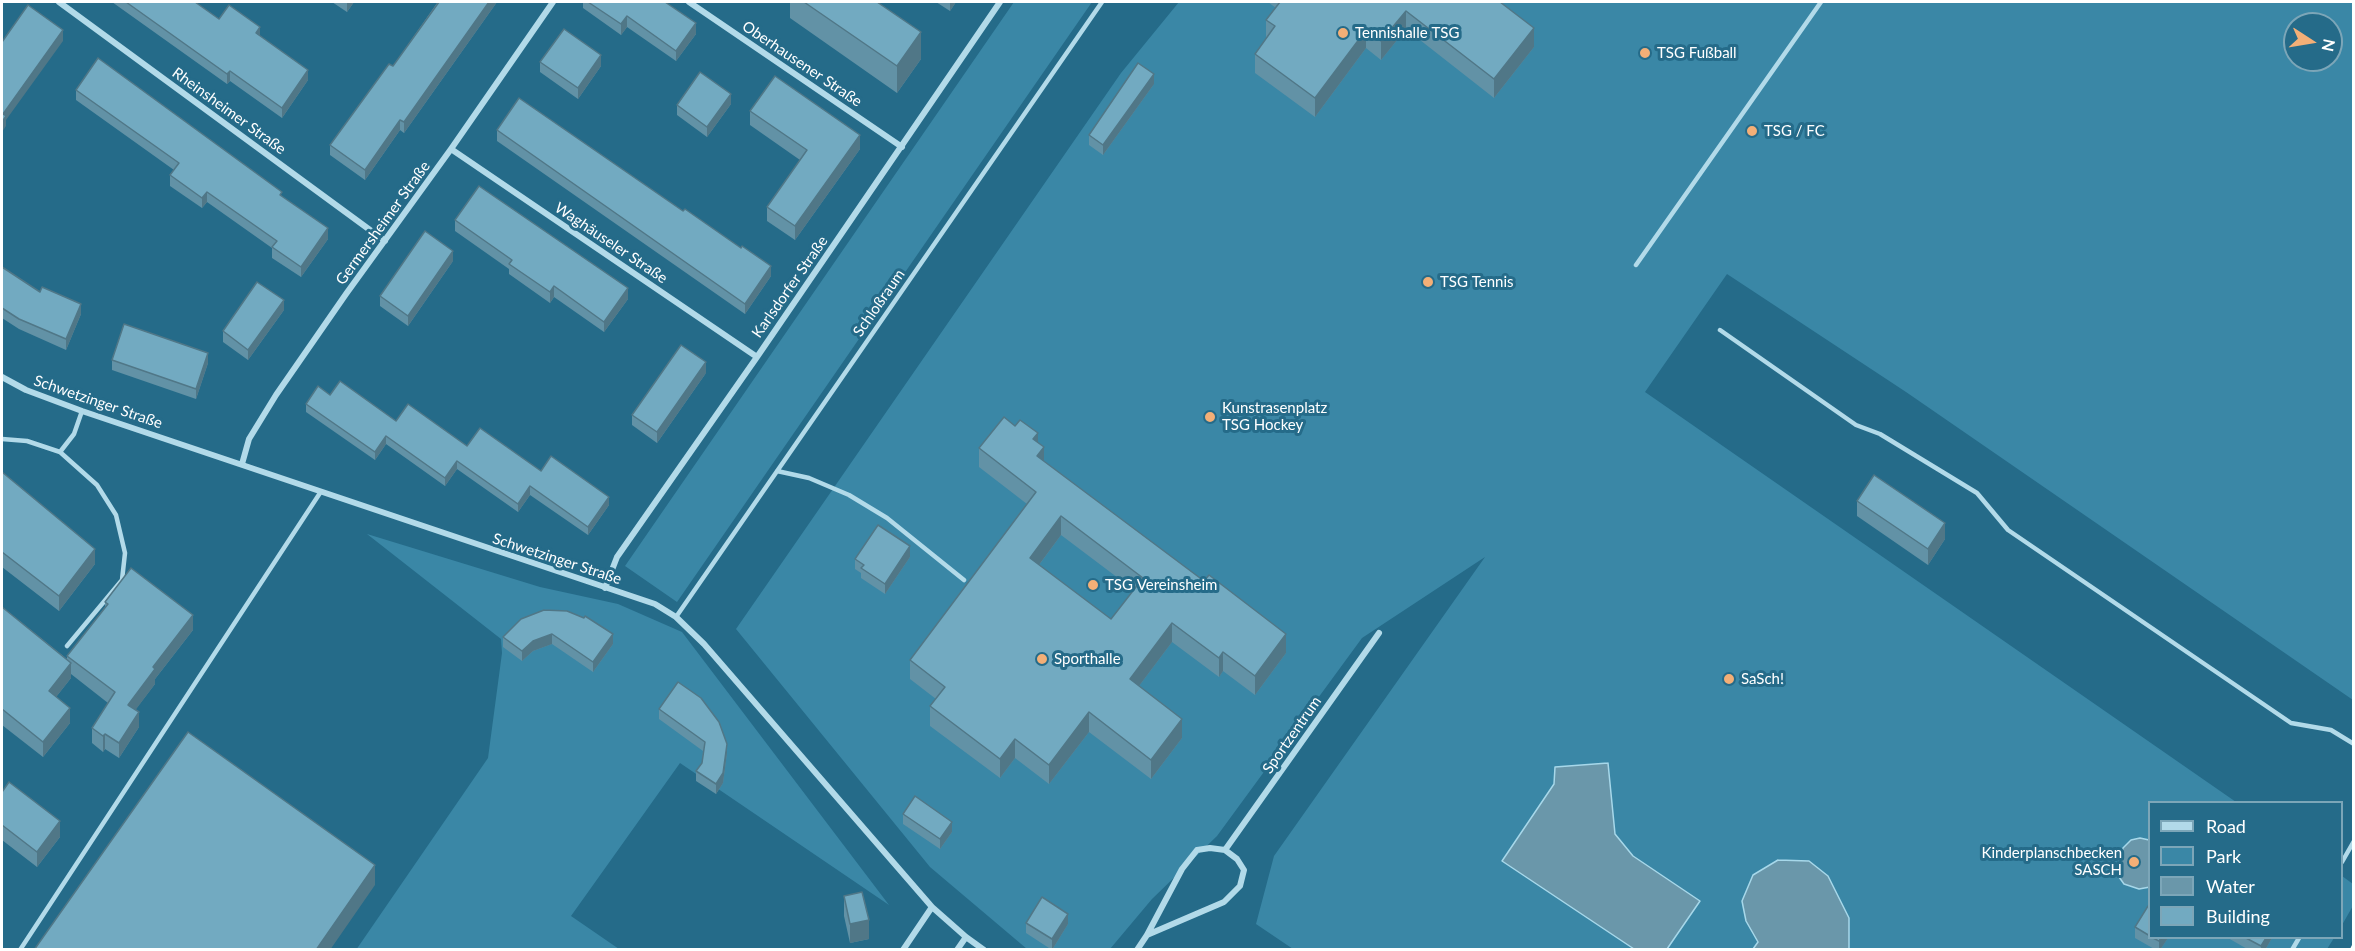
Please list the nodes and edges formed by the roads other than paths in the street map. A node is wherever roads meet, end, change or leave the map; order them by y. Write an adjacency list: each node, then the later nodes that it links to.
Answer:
1 (59, 2): 9 (street, Rheinsheimer Straße)
2 (553, 2): 8 (street, Germersheimer Straße)
3 (689, 2): 7 (street, Oberhausener Straße)
4 (999, 2): 7 (street, Karlsdorfer Straße)
5 (1102, 2): 18 (lane, Schloßraum)
6 (1821, 2): 10 (lane)
7 (902, 147): 12 (street, Karlsdorfer Straße)
8 (451, 149): 9 (street, Germersheimer Straße); 12 (street, Waghäuseler Straße)
9 (385, 241): 17 (street, Germersheimer Straße)
10 (1635, 264)
11 (1720, 330): 25 (lane)
12 (757, 357): 21 (street, Karlsdorfer Straße)
13 (2, 377): 14 (street, Schwetzinger Straße)
14 (82, 411): 16 (lane); 17 (street, Schwetzinger Straße)
15 (2, 439): 16 (lane)
16 (60, 452): 24 (lane)
17 (242, 464): 19 (street, Schwetzinger Straße)
18 (777, 471): 20 (lane); 22 (lane, Schloßraum)
19 (320, 493): 21 (street, Schwetzinger Straße); 32 (lane)
20 (964, 580)
21 (605, 588): 22 (street, Schwetzinger Straße)
22 (676, 617): 29 (street, Schwetzinger Straße)
23 (1379, 633): 27 (street, Sportzentrum)
24 (67, 646)
25 (2354, 744)
26 (2354, 841): 28 (lane)
27 (1225, 850): 30 (street); 30 (street)
28 (2343, 860)
29 (932, 907): 31 (street, Schwetzinger Straße); 33 (street)
30 (1147, 935): 36 (street)
31 (966, 938): 34 (street); 35 (street, Schwetzinger Straße)
32 (20, 950)
33 (903, 950)
34 (957, 950)
35 (984, 950)
36 (1137, 950)

